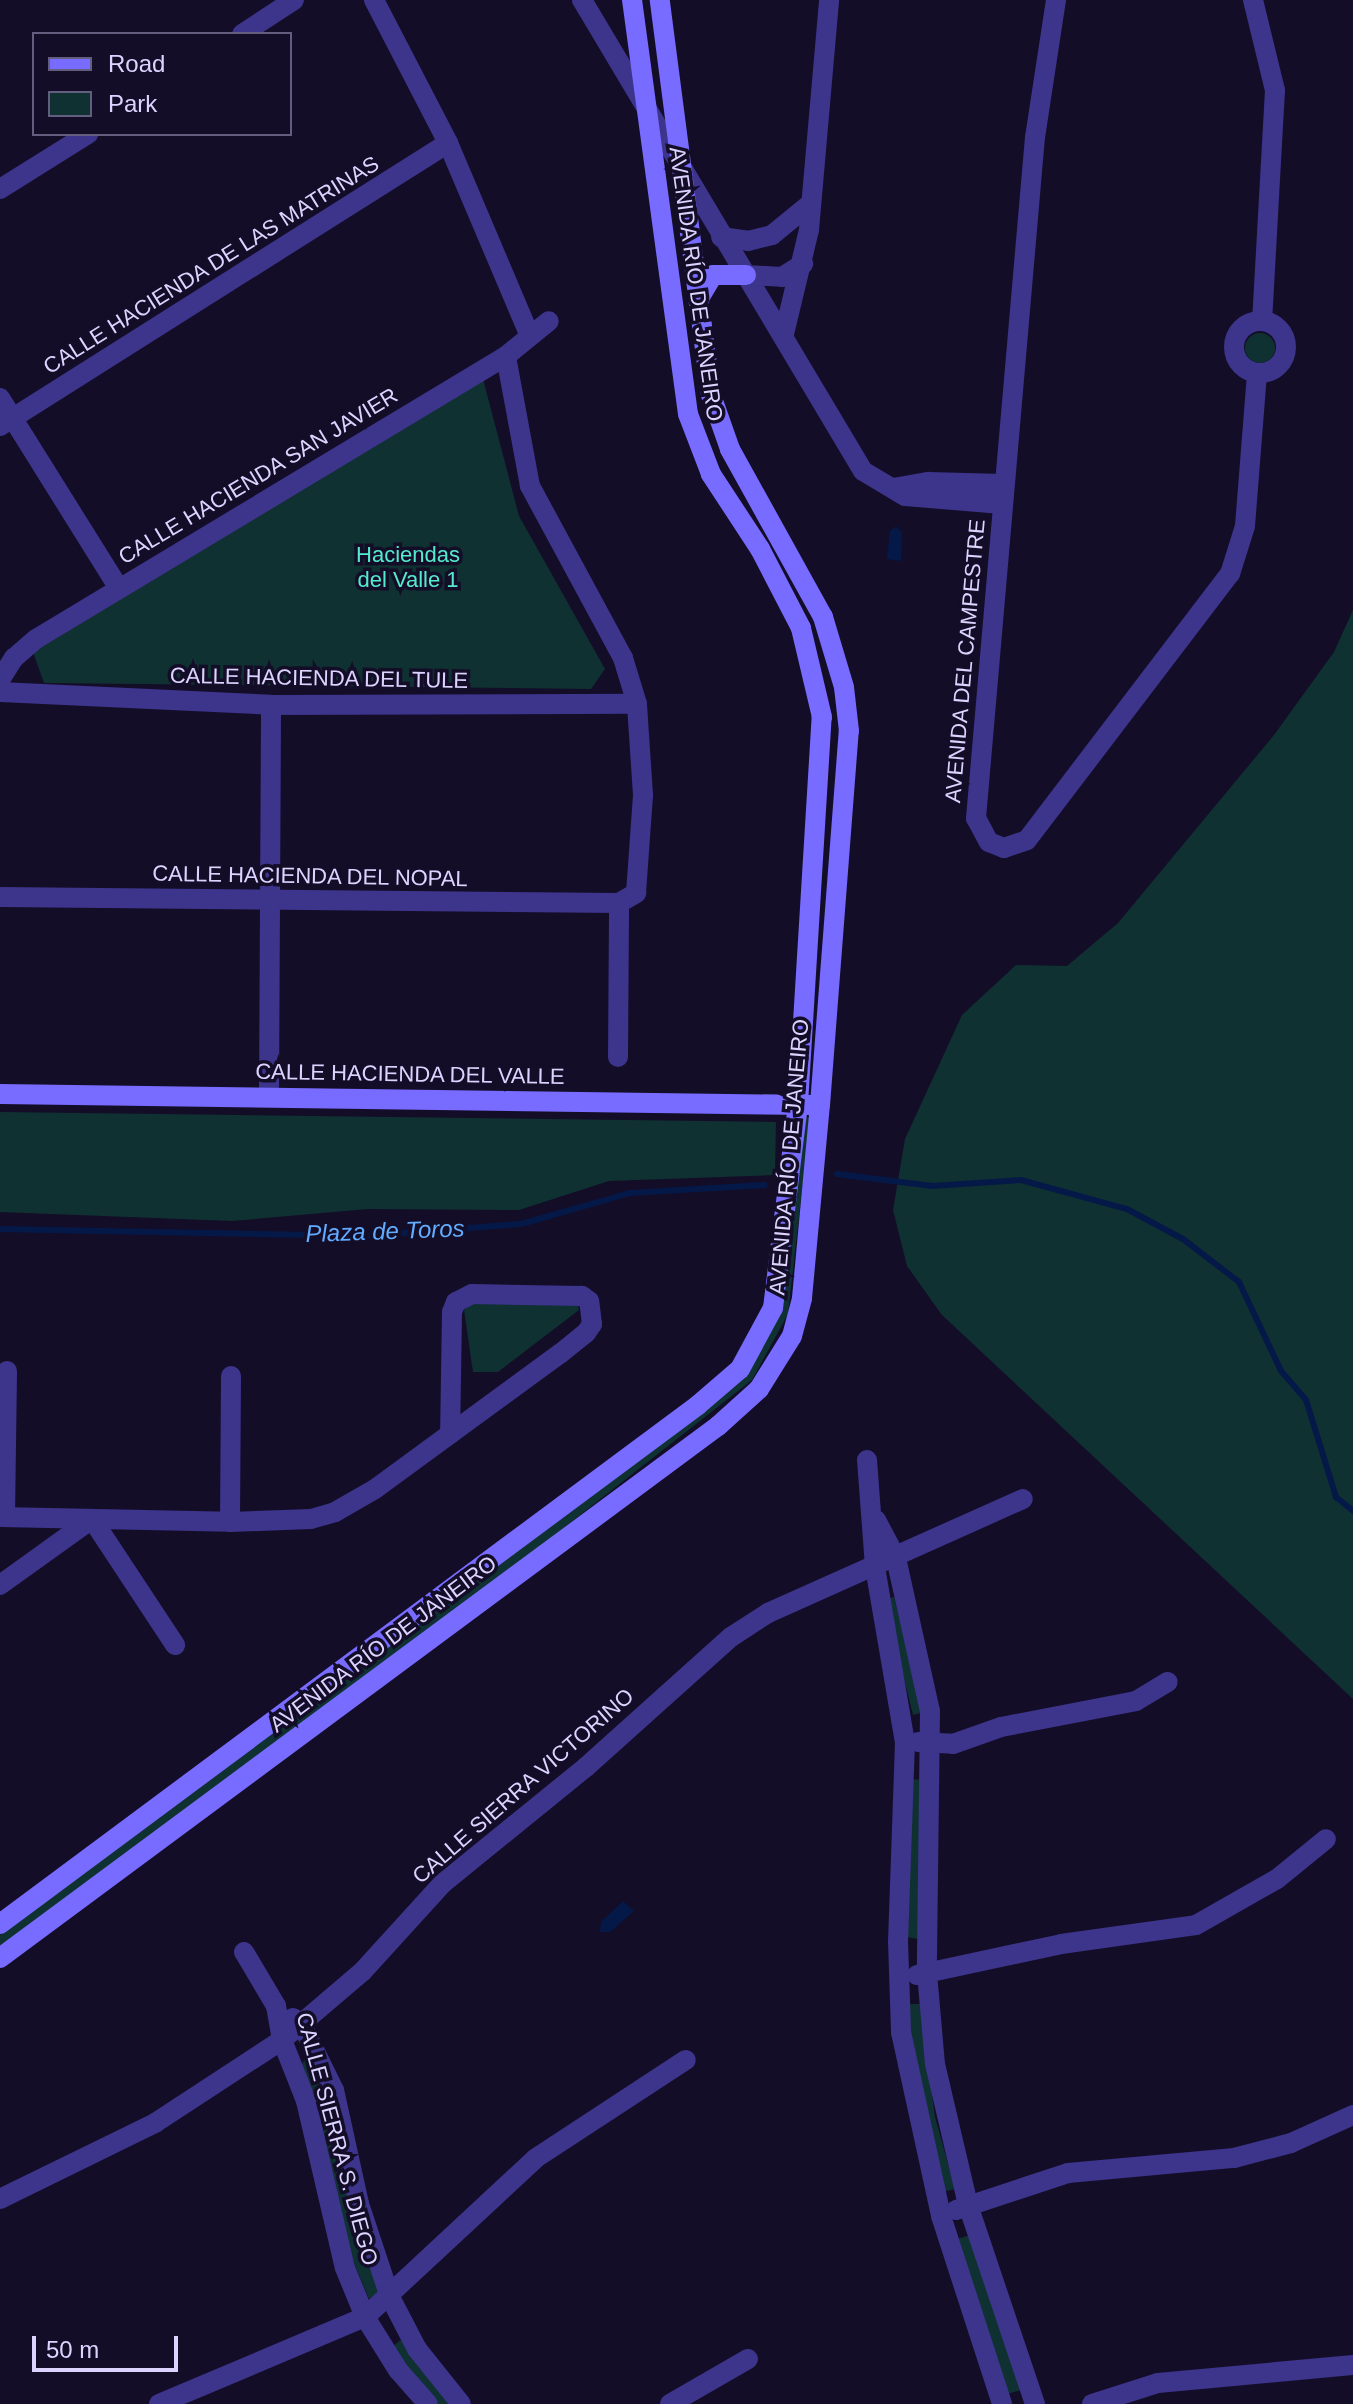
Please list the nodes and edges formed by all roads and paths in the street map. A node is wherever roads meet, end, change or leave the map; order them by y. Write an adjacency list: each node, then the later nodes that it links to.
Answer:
1 (294, 0): 9 (street)
2 (374, 0): 12 (street)
3 (582, 0): 10 (street)
4 (632, 0): 10 (main road, AVENIDA RÍO DE JANEIRO)
5 (660, 0): 13 (main road)
6 (829, 0): 15 (street)
7 (1056, 0): 28 (street, AVENIDA DEL CAMPESTRE)
8 (1253, 0): 21 (street)
9 (245, 32)
10 (647, 111): 13 (street); 40 (main road, AVENIDA RÍO DE JANEIRO)
11 (85, 136): 14 (street)
12 (448, 143): 23 (street); 27 (street, CALLE HACIENDA DE LAS MATRINAS)
13 (682, 174): 16 (street, AVENIDA RÍO DE JANEIRO); 19 (main road, AVENIDA RÍO DE JANEIRO)
14 (0, 189)
15 (810, 204): 16 (street, AVENIDA RÍO DE JANEIRO); 17 (street)
16 (721, 237): 18 (street, AVENIDA RÍO DE JANEIRO)
17 (803, 264): 18 (street); 22 (street)
18 (746, 275): 19 (main road); 22 (street, AVENIDA RÍO DE JANEIRO)
19 (698, 300): 41 (main road, AVENIDA RÍO DE JANEIRO)
20 (549, 321): 23 (street, CALLE HACIENDA SAN JAVIER)
21 (1262, 321): 25 (street); 25 (street)
22 (784, 334): 28 (street, AVENIDA RÍO DE JANEIRO)
23 (530, 336): 24 (street, CALLE HACIENDA SAN JAVIER)
24 (506, 356): 29 (street, CALLE HACIENDA SAN JAVIER); 32 (street)
25 (1257, 373): 28 (street, AVENIDA DEL CAMPESTRE)
26 (0, 398): 27 (street)
27 (6, 423): 29 (street)
28 (1003, 494)
29 (118, 587): 30 (street, CALLE HACIENDA SAN JAVIER)
30 (0, 680)
31 (0, 692): 33 (street, CALLE HACIENDA DEL TULE)
32 (637, 704): 33 (street, CALLE HACIENDA DEL TULE); 36 (street)
33 (271, 705): 35 (street)
34 (0, 897): 35 (street, CALLE HACIENDA DEL NOPAL)
35 (269, 900): 36 (street, CALLE HACIENDA DEL NOPAL); 39 (street)
36 (619, 903): 37 (street)
37 (618, 1057)
38 (0, 1094): 39 (main road, CALLE HACIENDA DEL VALLE)
39 (269, 1096): 40 (main road, CALLE HACIENDA DEL VALLE)
40 (798, 1104): 41 (main road, CALLE HACIENDA DEL VALLE); 59 (main road, AVENIDA RÍO DE JANEIRO)
41 (820, 1105): 61 (main road, AVENIDA RÍO DE JANEIRO)
42 (7, 1371): 47 (street)
43 (231, 1376): 50 (street)
44 (450, 1434): 44 (street); 50 (street)
45 (867, 1460): 48 (street)
46 (1023, 1499): 51 (street, CALLE SIERRA VICTORINO)
47 (3, 1517): 49 (street)
48 (875, 1518): 51 (street); 52 (street)
49 (92, 1519): 50 (street); 53 (street); 54 (street)
50 (230, 1522)
51 (896, 1558): 52 (street, CALLE SIERRA VICTORINO); 57 (street)
52 (875, 1567): 56 (street); 65 (street, CALLE SIERRA VICTORINO)
53 (0, 1585)
54 (175, 1645)
55 (1168, 1682): 57 (street)
56 (905, 1742): 57 (street); 63 (street)
57 (932, 1743): 62 (street)
58 (1326, 1839): 62 (street)
59 (0, 1924)
60 (244, 1952): 64 (street, CALLE SIERRA S. DIEGO)
61 (0, 1958)
62 (927, 1973): 63 (street); 70 (street)
63 (898, 1978): 71 (street)
64 (276, 2006): 65 (street, CALLE SIERRA S. DIEGO); 66 (street, CALLE SIERRA S. DIEGO)
65 (301, 2023): 66 (street, CALLE SIERRA VICTORINO); 72 (street, CALLE SIERRA S. DIEGO)
66 (282, 2040): 69 (street, CALLE SIERRA VICTORINO); 73 (street, CALLE SIERRA S. DIEGO)
67 (686, 2060): 72 (street)
68 (1353, 2115): 70 (street)
69 (0, 2199)
70 (968, 2205): 71 (street); 81 (street)
71 (941, 2216): 80 (street)
72 (390, 2297): 73 (street); 78 (street, CALLE SIERRA S. DIEGO)
73 (365, 2317): 76 (street); 77 (street, CALLE SIERRA S. DIEGO)
74 (748, 2359): 79 (street)
75 (1353, 2365): 82 (street)
76 (159, 2404)
77 (428, 2404)
78 (461, 2404)
79 (670, 2404)
80 (1002, 2404)
81 (1035, 2404)
82 (1092, 2404)

